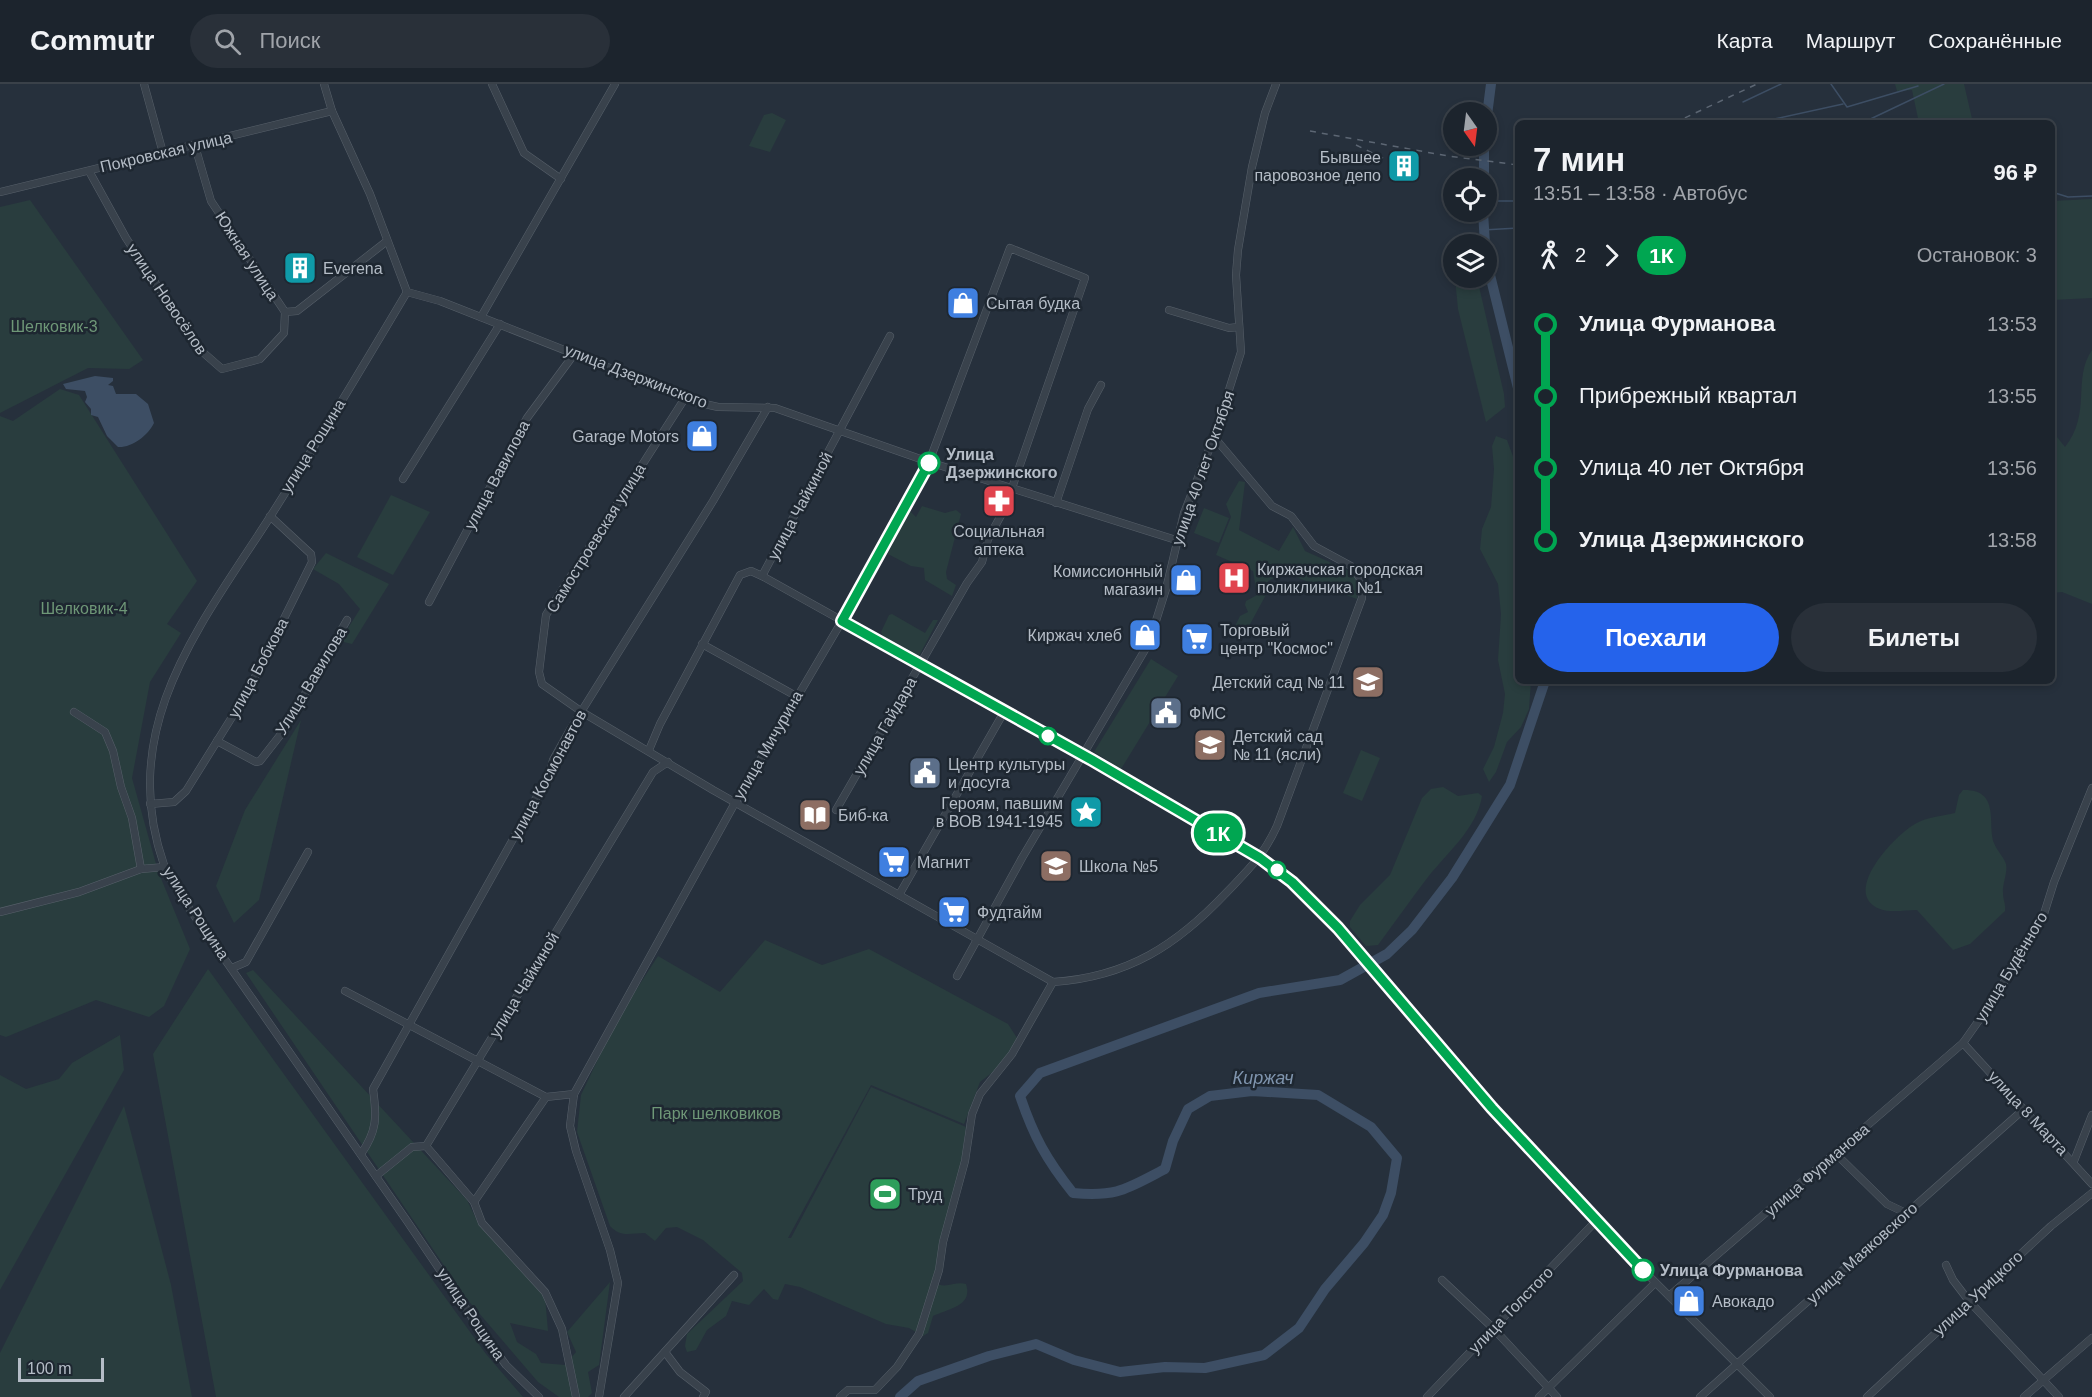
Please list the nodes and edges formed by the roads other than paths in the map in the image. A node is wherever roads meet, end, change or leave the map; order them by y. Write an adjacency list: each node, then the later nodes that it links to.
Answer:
1 (144, 84): 8 (street)
2 (324, 84): 6 (street)
3 (492, 84): 10 (street)
4 (615, 84): 10 (street)
5 (1276, 84): 19 (street, улица 40 лет Октября)
6 (332, 111): 7 (street, Покровская улица); 12 (street)
7 (195, 146): 8 (street, Покровская улица); 16 (street, Южная улица)
8 (163, 153): 9 (street, Покровская улица)
9 (89, 171): 11 (street, Покровская улица); 16 (street, улица Новосёлов)
10 (561, 179): 17 (street)
11 (0, 192)
12 (387, 241): 14 (street); 16 (street, Южная улица)
13 (1010, 248): 27 (street, улица Мичурина); 29 (street, улица Гайдара)
14 (407, 292): 17 (street, улица Дзержинского); 31 (street, улица Рощина)
15 (1169, 310): 19 (street)
16 (285, 312)
17 (481, 317): 18 (street, улица Дзержинского)
18 (500, 324): 21 (street, улица Дзержинского); 28 (street)
19 (1239, 327): 26 (street, улица 40 лет Октября)
20 (890, 336): 25 (street, улица Чайкиной)
21 (575, 353): 23 (street, улица Дзержинского); 34 (street, улица Вавилова)
22 (1101, 385): 30 (street)
23 (685, 398): 24 (street, улица Дзержинского); 41 (street, Самостроевская улица)
24 (768, 408): 25 (street, улица Дзержинского); 41 (street, улица Космонавтов)
25 (841, 432): 27 (street, улица Дзержинского); 33 (street, улица Чайкиной)
26 (1214, 436): 32 (street, улица 40 лет Октября); 53 (street)
27 (929, 462): 29 (street, улица Дзержинского); 36 (street, улица Мичурина)
28 (404, 479)
29 (1011, 489): 30 (street, улица Дзержинского); 38 (street, улица Гайдара)
30 (1056, 503): 32 (street, улица Дзержинского)
31 (270, 516): 43 (street, улица Бобкова); 50 (street, улица Рощина)
32 (1176, 540): 45 (street, улица 40 лет Октября)
33 (762, 576): 36 (street); 37 (street, улица Чайкиной)
34 (429, 602)
35 (348, 621): 43 (street, Улица Вавилова)
36 (842, 621): 38 (street); 39 (street, улица Мичурина)
37 (702, 644): 39 (street); 44 (street, улица Чайкиной)
38 (920, 665): 42 (street); 51 (street, улица Гайдара)
39 (796, 696): 49 (street, улица Мичурина)
40 (74, 712): 55 (street)
41 (582, 712): 44 (street); 63 (street, улица Космонавтов)
42 (1004, 712): 45 (street); 56 (street)
43 (217, 741): 50 (street, улица Бобкова)
44 (652, 751): 46 (street); 47 (street, улица Чайкиной)
45 (1083, 755): 53 (street); 58 (street, улица 40 лет Октября)
46 (668, 762): 47 (street, улица Чайкиной); 49 (street)
47 (653, 772): 65 (street, улица Чайкиной)
48 (2092, 788): 64 (street, улица Будённого)
49 (735, 801): 56 (street); 66 (street, улица Мичурина)
50 (150, 804): 54 (street, улица Рощина)
51 (836, 810)
52 (308, 852): 59 (street)
53 (1260, 858): 61 (street); 79 (street)
54 (165, 867): 55 (street); 59 (street, улица Рощина)
55 (141, 868): 57 (street)
56 (899, 895): 58 (street)
57 (0, 912)
58 (976, 939): 60 (street, улица 40 лет Октября); 61 (street)
59 (232, 968): 71 (street, улица Рощина)
60 (957, 976)
61 (1053, 982): 97 (street)
62 (345, 991): 63 (street)
63 (410, 1026): 65 (street); 71 (street, улица Космонавтов)
64 (1963, 1043): 68 (street, улица 8 Марта); 72 (street, улица Фурманова)
65 (477, 1063): 67 (street); 70 (street, улица Чайкиной)
66 (574, 1094): 67 (street); 94 (street)
67 (546, 1097): 77 (street)
68 (2024, 1109): 73 (street, улица 8 Марта); 78 (street, улица Маяковского)
69 (2092, 1115): 73 (street)
70 (426, 1146): 74 (street); 77 (street)
71 (361, 1154): 74 (street, улица Рощина)
72 (1836, 1154): 78 (street); 84 (street, улица Фурманова)
73 (2074, 1161): 75 (street, улица 8 Марта)
74 (376, 1176): 92 (street, улица Рощина)
75 (2092, 1184)
76 (2092, 1193): 85 (street, улица Урицкого)
77 (474, 1202): 93 (street)
78 (1908, 1214): 89 (street, улица Маяковского)
79 (1595, 1222): 83 (street); 86 (street, улица Толстого)
80 (1946, 1265): 85 (street)
81 (734, 1275): 88 (street)
82 (1442, 1280): 86 (street)
83 (1655, 1283): 84 (street); 91 (street)
84 (1669, 1296): 89 (street)
85 (1969, 1301): 90 (street); 103 (street, улица Урицкого)
86 (1493, 1328): 91 (street); 98 (street, улица Толстого)
87 (2092, 1338): 90 (street)
88 (665, 1352): 95 (street); 96 (street)
89 (1736, 1365): 101 (street, улица Маяковского); 102 (street)
90 (2044, 1380): 104 (street); 105 (street)
91 (1549, 1388): 99 (street); 100 (street)
92 (539, 1397)
93 (576, 1397)
94 (599, 1397)
95 (624, 1397)
96 (703, 1397)
97 (840, 1397)
98 (1427, 1397)
99 (1539, 1397)
100 (1557, 1397)
101 (1700, 1397)
102 (1770, 1397)
103 (1867, 1397)
104 (2024, 1397)
105 (2059, 1397)

